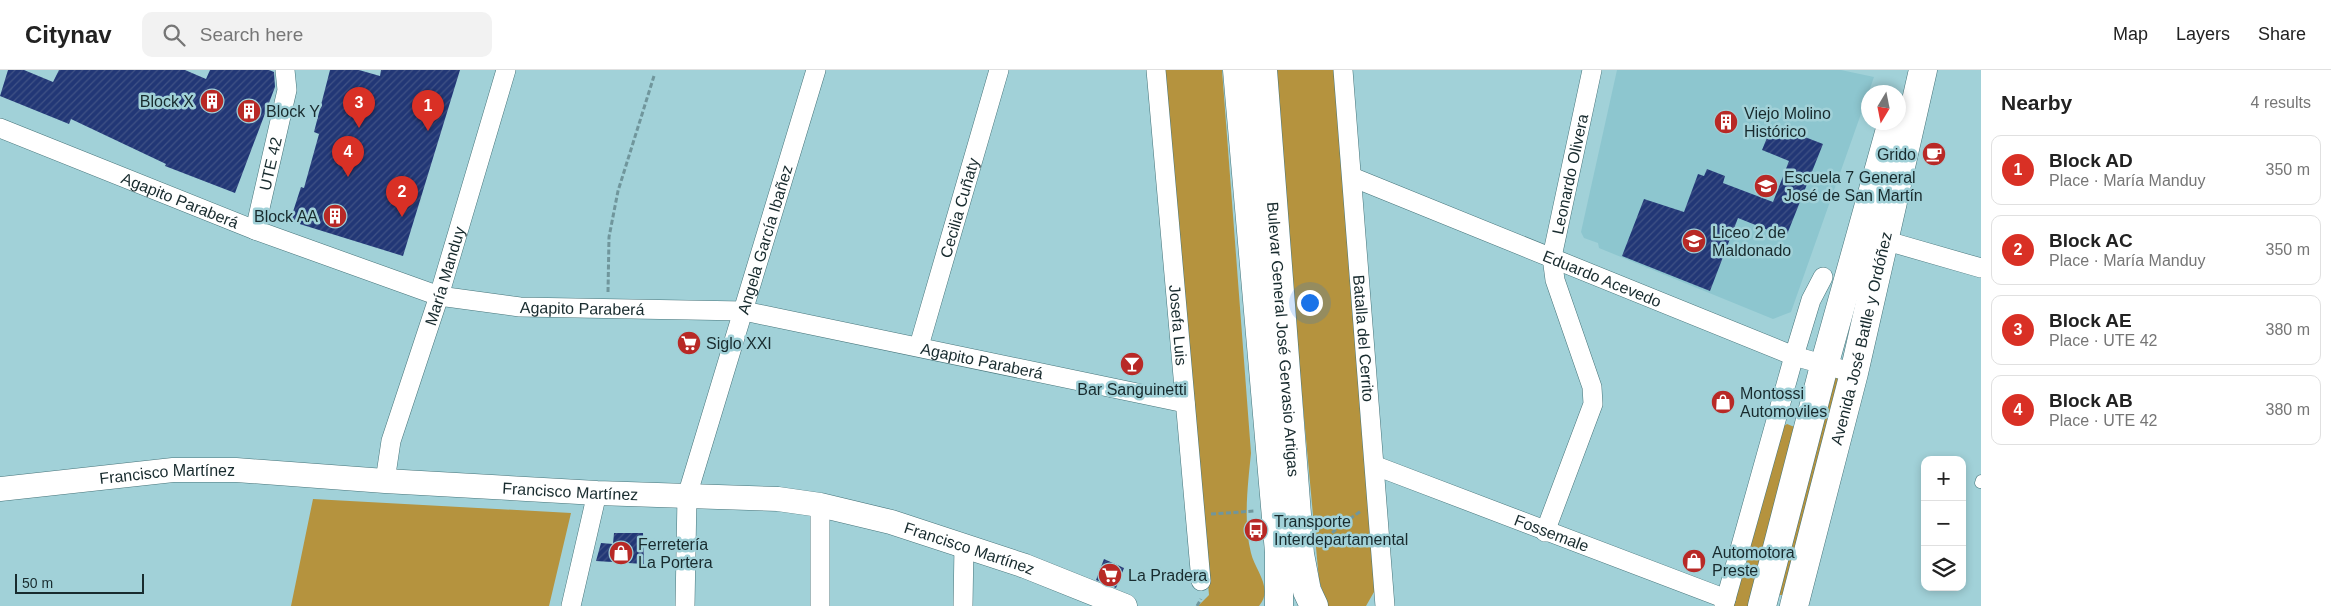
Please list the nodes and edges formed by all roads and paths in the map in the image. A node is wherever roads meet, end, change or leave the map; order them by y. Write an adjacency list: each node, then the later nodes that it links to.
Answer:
1 (285, 70): 17 (street, UTE 42)
2 (506, 70): 22 (street, María Manduy)
3 (816, 70): 24 (street, Angela García Ibañez)
4 (999, 70): 25 (street, Cecilia Cuñaty)
5 (1156, 70): 29 (street, Josefa Luis)
6 (1237, 70): 37 (main road, Bulevar General José Gervasio Artigas)
7 (1263, 70): 41 (main road, Bulevar General José Gervasio Artigas)
8 (1343, 70): 16 (street, Batalla del Cerrito)
9 (1592, 70): 19 (street, Leonardo Olivera)
10 (1904, 70): 13 (main road)
11 (1923, 70): 18 (main road, Avenida José Batlle y Ordóñez)
12 (654, 76): 23 (path)
13 (1901, 85)
14 (0, 128): 17 (street, Agapito Paraberá)
15 (1891, 130): 18 (main road, Avenida José Batlle y Ordóñez)
16 (1352, 177): 19 (street, Eduardo Acevedo); 30 (street, Batalla del Cerrito)
17 (255, 230): 22 (street, Agapito Paraberá)
18 (1872, 236): 20 (street); 27 (main road, Avenida José Batlle y Ordóñez); 28 (main road, Avenida José Batlle y Ordóñez)
19 (1552, 257): 26 (street, Eduardo Acevedo); 39 (street, Leonardo Olivera)
20 (1981, 268)
21 (1824, 277): 26 (street)
22 (439, 296): 23 (street, Agapito Paraberá); 31 (street, María Manduy)
23 (607, 308): 24 (street, Agapito Paraberá)
24 (744, 311): 25 (street, Agapito Paraberá); 34 (street, Angela García Ibañez)
25 (919, 346): 29 (street, Agapito Paraberá)
26 (1794, 356): 27 (street, Eduardo Acevedo); 44 (street)
27 (1824, 366): 28 (street, Eduardo Acevedo); 45 (main road, Avenida José Batlle y Ordóñez)
28 (1854, 374): 54 (main road, Avenida José Batlle y Ordóñez)
29 (1186, 403): 38 (street, Josefa Luis)
30 (1376, 466): 35 (street, Batalla del Cerrito); 39 (street, Fossemale)
31 (386, 481): 32 (street, Francisco Martínez); 33 (street, Francisco Martínez)
32 (0, 488)
33 (597, 493): 34 (street, Francisco Martínez); 46 (street)
34 (687, 496): 36 (street, Francisco Martínez); 47 (street, Angela García Ibañez)
35 (1378, 500): 41 (path); 53 (street, Batalla del Cerrito)
36 (820, 505): 40 (street, Francisco Martínez); 48 (street)
37 (1275, 510): 38 (path); 51 (main road, Bulevar General José Gervasio Artigas)
38 (1196, 515): 42 (street, Josefa Luis)
39 (1545, 532): 44 (street, Fossemale)
40 (964, 545): 43 (street, Francisco Martínez); 49 (street)
41 (1301, 563): 52 (main road, Bulevar General José Gervasio Artigas)
42 (1202, 581)
43 (1095, 600): 50 (street, Francisco Martínez)
44 (1725, 603)
45 (1764, 605)
46 (571, 606)
47 (686, 606)
48 (820, 606)
49 (963, 606)
50 (1125, 606)
51 (1279, 606)
52 (1314, 606)
53 (1385, 606)
54 (1794, 606)

